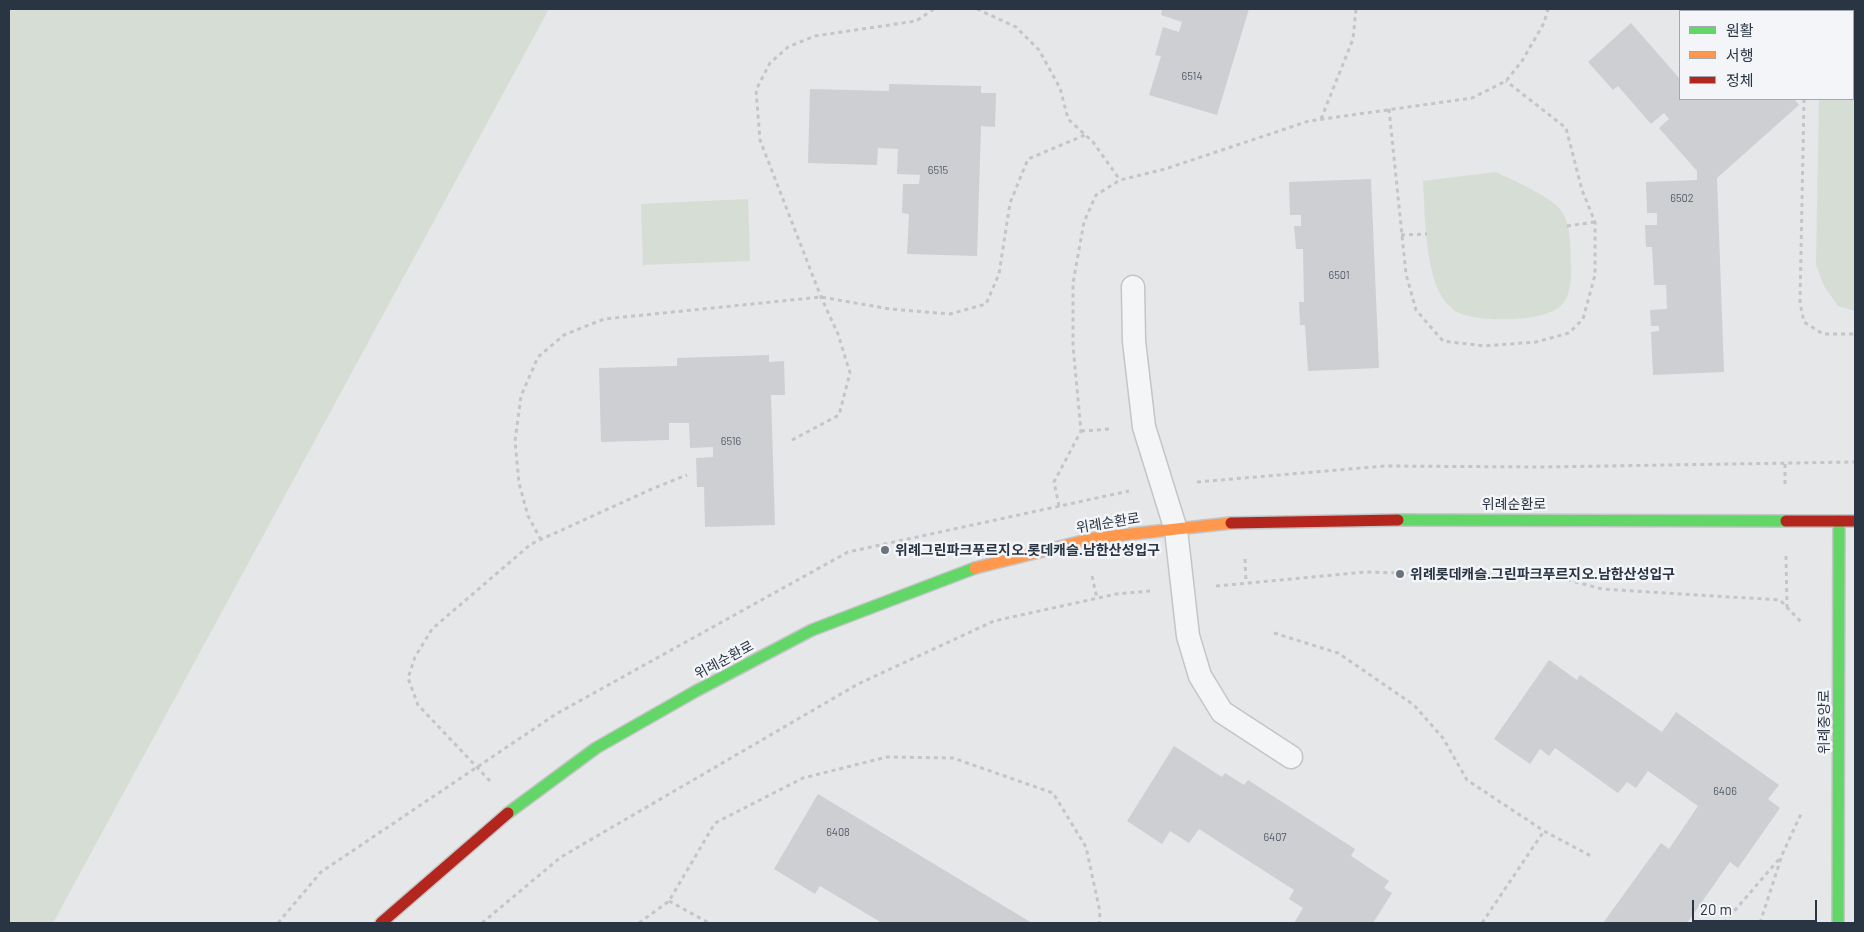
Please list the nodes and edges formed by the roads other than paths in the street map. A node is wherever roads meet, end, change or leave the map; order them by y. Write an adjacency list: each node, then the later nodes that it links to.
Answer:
1 (1132, 287): 4 (lane)
2 (1839, 521): 3 (street, 위례순환로); 4 (street, 위례순환로); 7 (street, 위례중앙로)
3 (1855, 521)
4 (1176, 530): 5 (lane); 6 (street, 위례순환로)
5 (1291, 757)
6 (382, 923)
7 (1838, 923)

